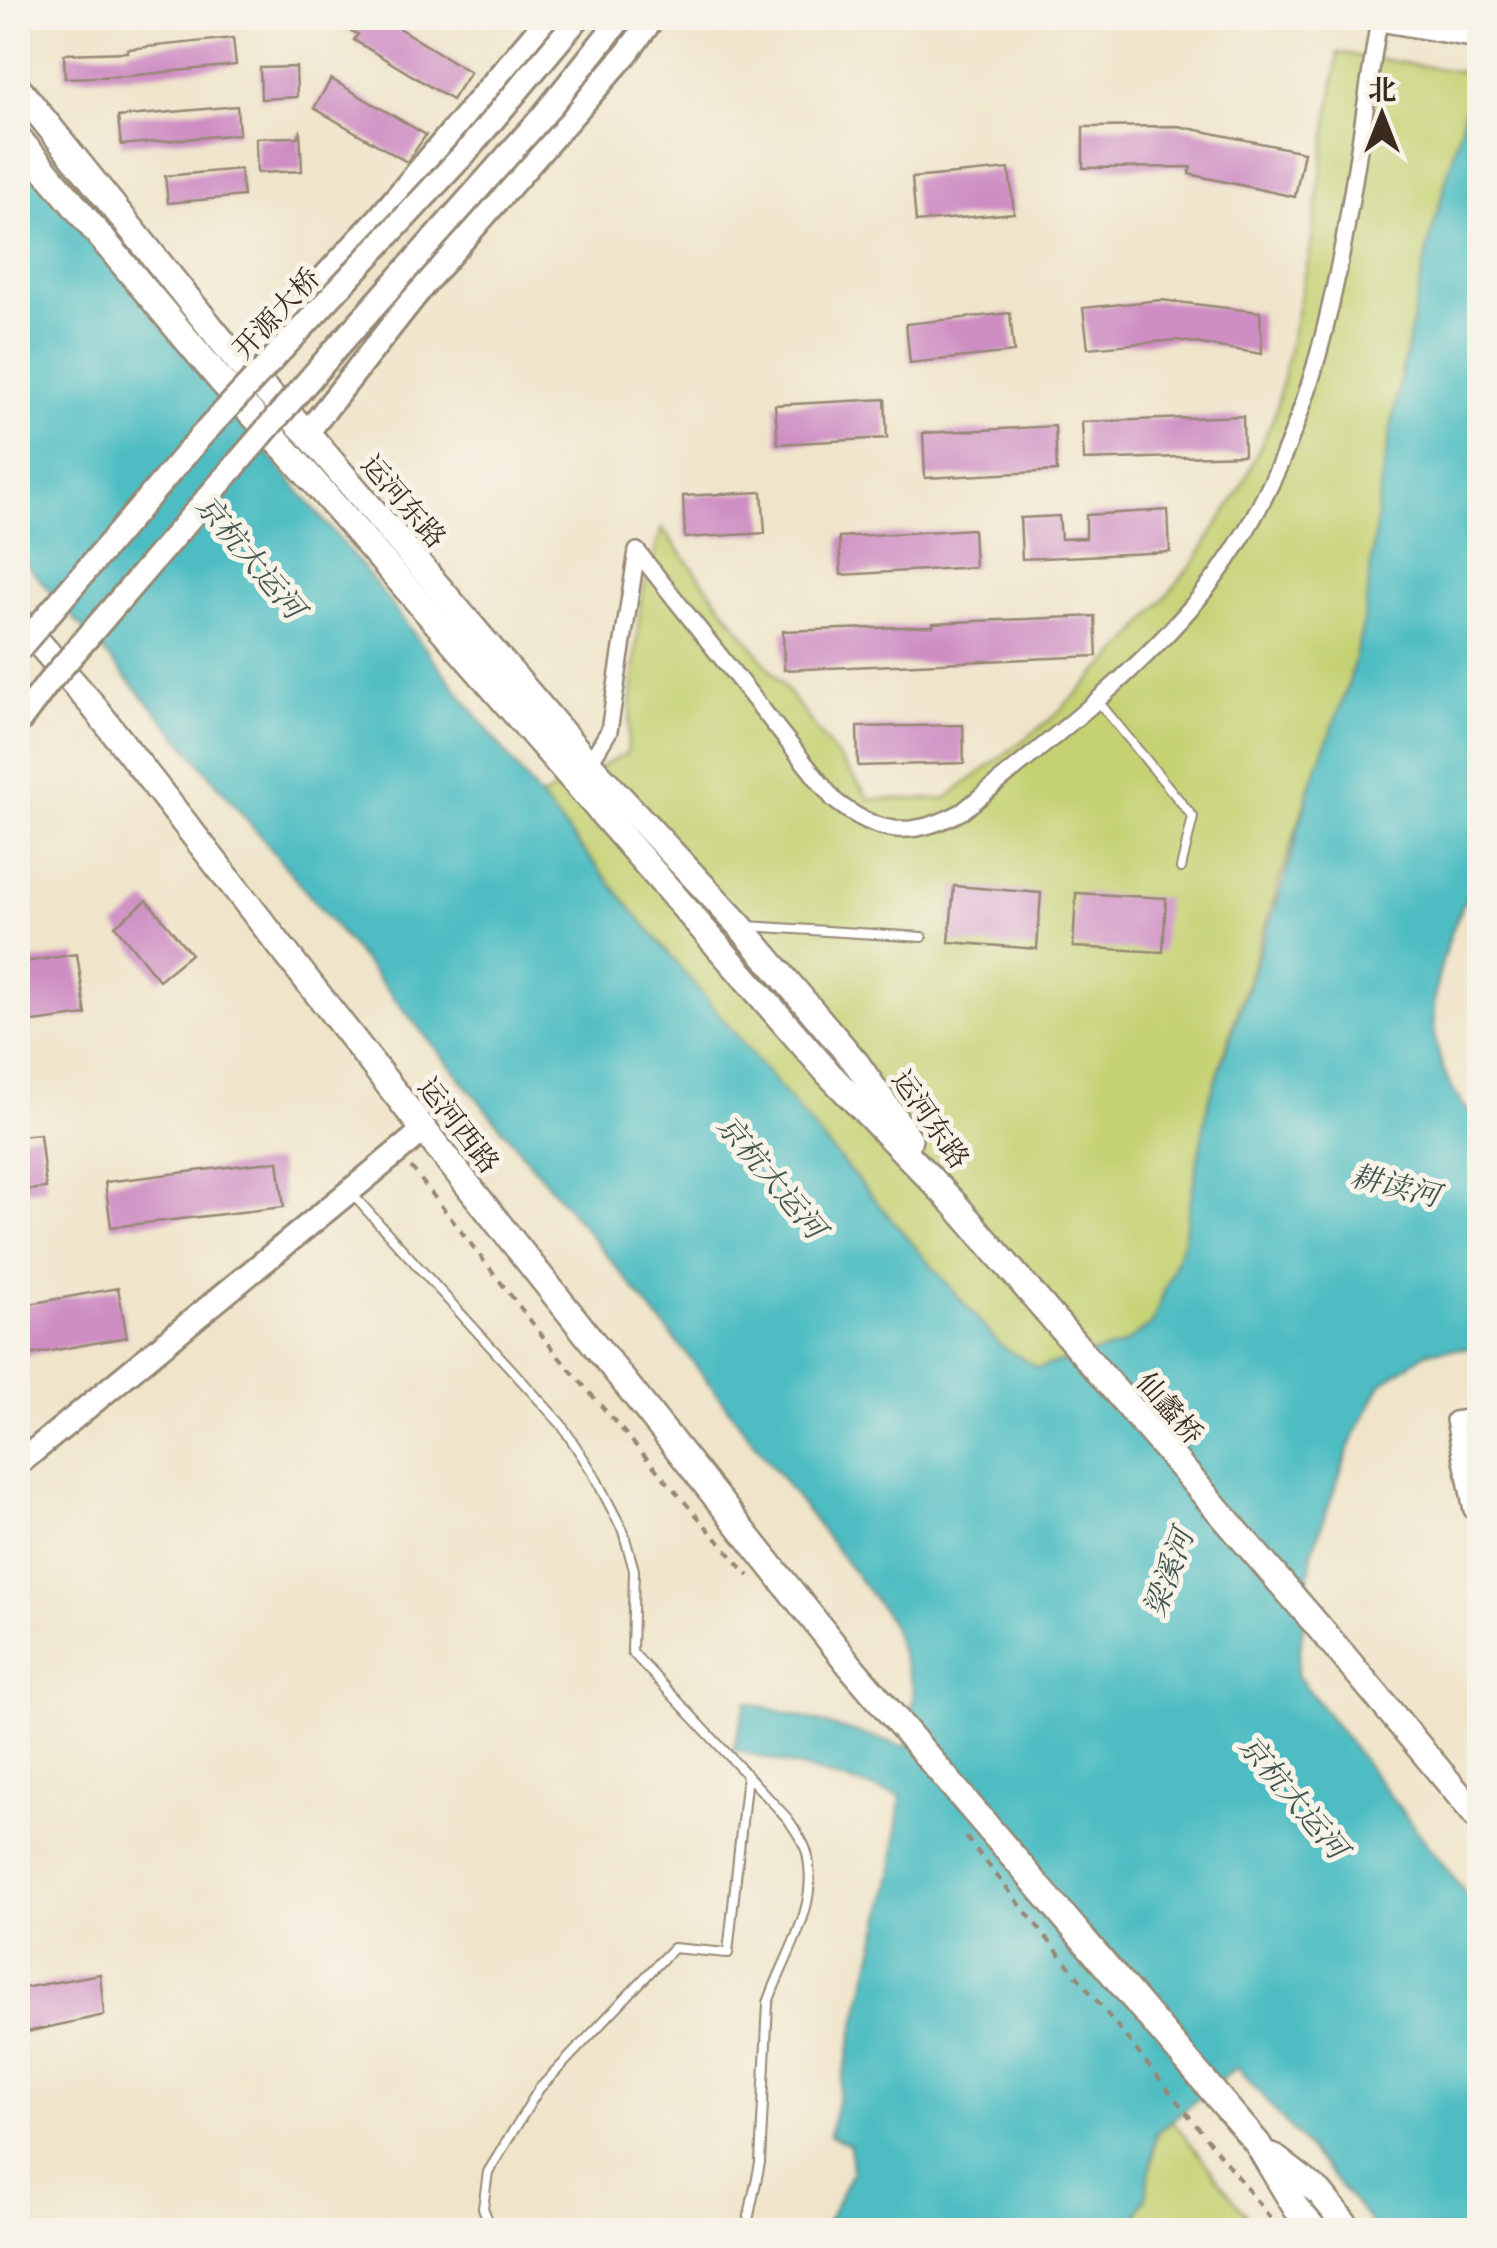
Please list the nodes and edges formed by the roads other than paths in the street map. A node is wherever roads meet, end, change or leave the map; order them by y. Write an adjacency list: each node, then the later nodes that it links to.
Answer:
1 (548, 18): 9 (main road)
2 (578, 18): 12 (main road, 开源大桥, bridge)
3 (622, 18): 14 (main road, bridge)
4 (653, 18): 10 (main road)
5 (1372, 19): 6 (street); 13 (street)
6 (1480, 38)
7 (18, 88): 9 (main road, 运河东路)
8 (18, 138): 21 (main road, 运河东路)
9 (242, 366): 10 (main road, 运河东路)
10 (306, 433): 15 (main road, 运河东路)
11 (18, 620): 19 (main road, 运河西路)
12 (18, 650)
13 (1097, 700): 15 (street); 16 (lane)
14 (18, 723)
15 (590, 764): 17 (main road, 运河东路)
16 (1181, 868)
17 (739, 926): 18 (lane); 21 (main road, 运河东路)
18 (922, 937)
19 (424, 1130): 20 (main road); 27 (main road, 运河西路)
20 (350, 1192): 23 (main road); 25 (lane)
21 (952, 1201): 26 (main road, 仙蠡桥)
22 (1480, 1416): 24 (street)
23 (18, 1464)
24 (1480, 1519)
25 (747, 1775): 28 (lane); 29 (lane)
26 (1480, 1820)
27 (1257, 2143): 30 (main road); 31 (main road)
28 (492, 2230)
29 (746, 2230)
30 (1314, 2230)
31 (1350, 2230)

